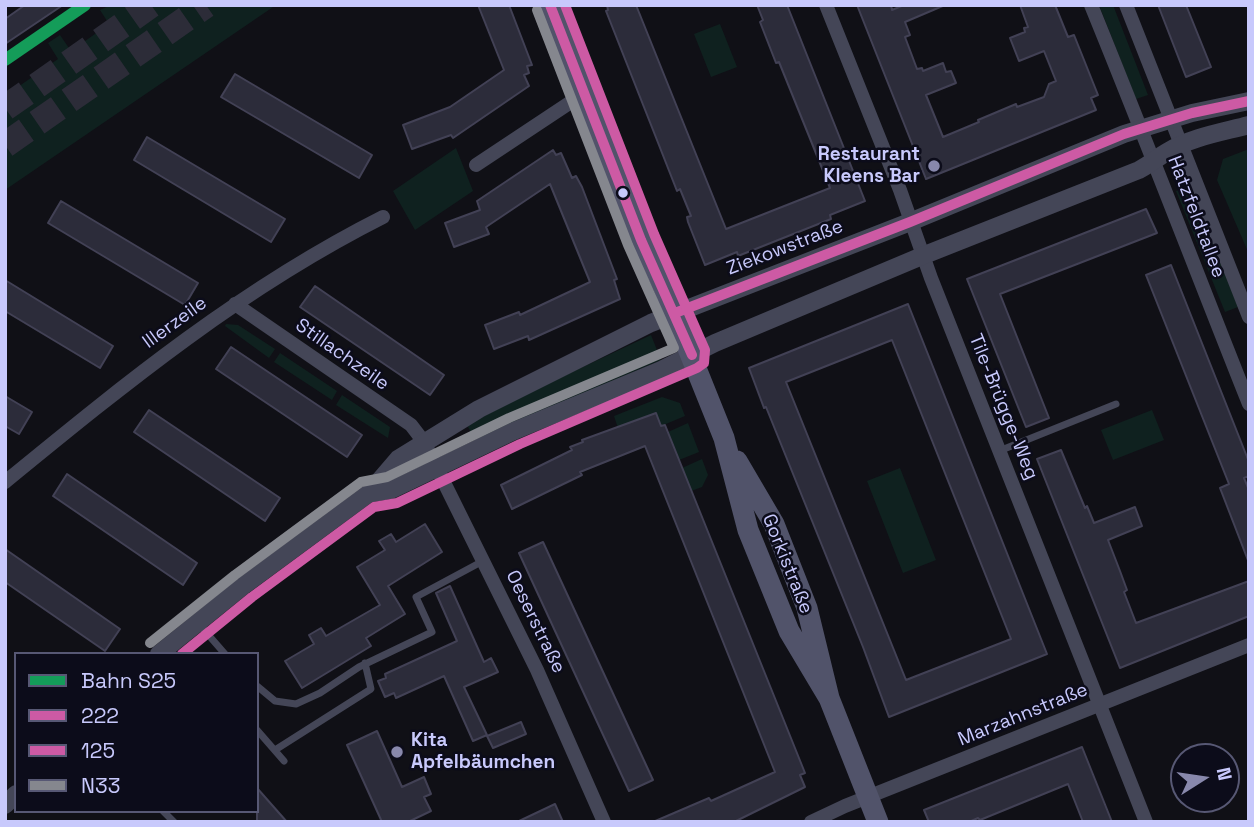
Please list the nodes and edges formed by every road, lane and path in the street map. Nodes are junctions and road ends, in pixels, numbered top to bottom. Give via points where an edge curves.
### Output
1 (550, 5) edge
2 (826, 5) edge
3 (1091, 5) edge
4 (1126, 5) edge
5 (583, 94) junction
6 (1249, 101) edge
7 (1171, 119) junction
8 (1249, 125) edge
9 (1142, 128) junction
10 (1181, 146) junction
11 (1154, 163) junction
12 (476, 165) dead end
13 (383, 217) dead end
14 (910, 222) junction
15 (922, 256) junction
16 (235, 304) junction
17 (675, 313) junction
18 (1249, 317) edge
19 (692, 355) junction
20 (1116, 404) dead end
21 (1249, 404) edge
22 (424, 442) junction
23 (999, 451) junction
24 (437, 467) junction
25 (5, 482) edge
26 (368, 494) junction
27 (484, 561) junction
28 (197, 621) junction
29 (1249, 645) edge
30 (161, 652) edge
31 (223, 652) edge
32 (365, 663) junction
33 (259, 688) edge
34 (1100, 705) junction
35 (259, 732) edge
36 (275, 750) junction
37 (284, 761) dead end
38 (868, 797) junction
39 (604, 822) edge
40 (811, 822) edge
41 (878, 822) edge
42 (1146, 822) edge

1 - 5 main road, Gorkistraße
2 - 14 street, Tile-Brügge-Weg
3 - 9 street, Hatzfeldtallee
4 - 7 street, Hatzfeldtallee
5 - 12 street
5 - 17 main road, Gorkistraße
6 - 7 street, Ziekowstraße
7 - 9 street, Ziekowstraße
7 - 10 street, Hatzfeldtallee
8 - 10 street, Ziekowstraße
9 - 11 street, Hatzfeldtallee
9 - 14 street, Ziekowstraße
10 - 11 street, Ziekowstraße
10 - 18 street, Hatzfeldtallee
11 - 15 street, Ziekowstraße
11 - 21 street, Hatzfeldtallee
13 - 16 street, Illerzeile
14 - 15 street, Tile-Brügge-Weg
14 - 17 street, Ziekowstraße
15 - 19 street, Ziekowstraße
15 - 23 street, Tile-Brügge-Weg
16 - 22 street, Stillachzeile via 411,425
16 - 25 street, Illerzeile via 181,341
17 - 19 main road, Gorkistraße
17 - 22 street, Ziekowstraße via 479,409
19 - 24 street, Ziekowstraße
19 - 38 main road, Gorkistraße via 724,438 774,524 807,608 829,698
20 - 23 lane
22 - 24 street, Oeserstraße
22 - 26 street, Ziekowstraße via 392,464
23 - 34 street, Tile-Brügge-Weg
24 - 26 street, Ziekowstraße via 391,490
24 - 27 street, Oeserstraße
26 - 28 street, Ziekowstraße
27 - 32 lane via 416,597 432,632
27 - 39 street, Oeserstraße
28 - 30 street, Ziekowstraße
28 - 31 lane
29 - 34 street, Marzahnstraße
32 - 33 lane via 296,704 275,701
32 - 36 lane via 371,689
34 - 38 street, Marzahnstraße
34 - 42 street, Tile-Brügge-Weg
35 - 36 lane
36 - 37 lane
38 - 40 street, Marzahnstraße
38 - 41 main road, Gorkistraße

